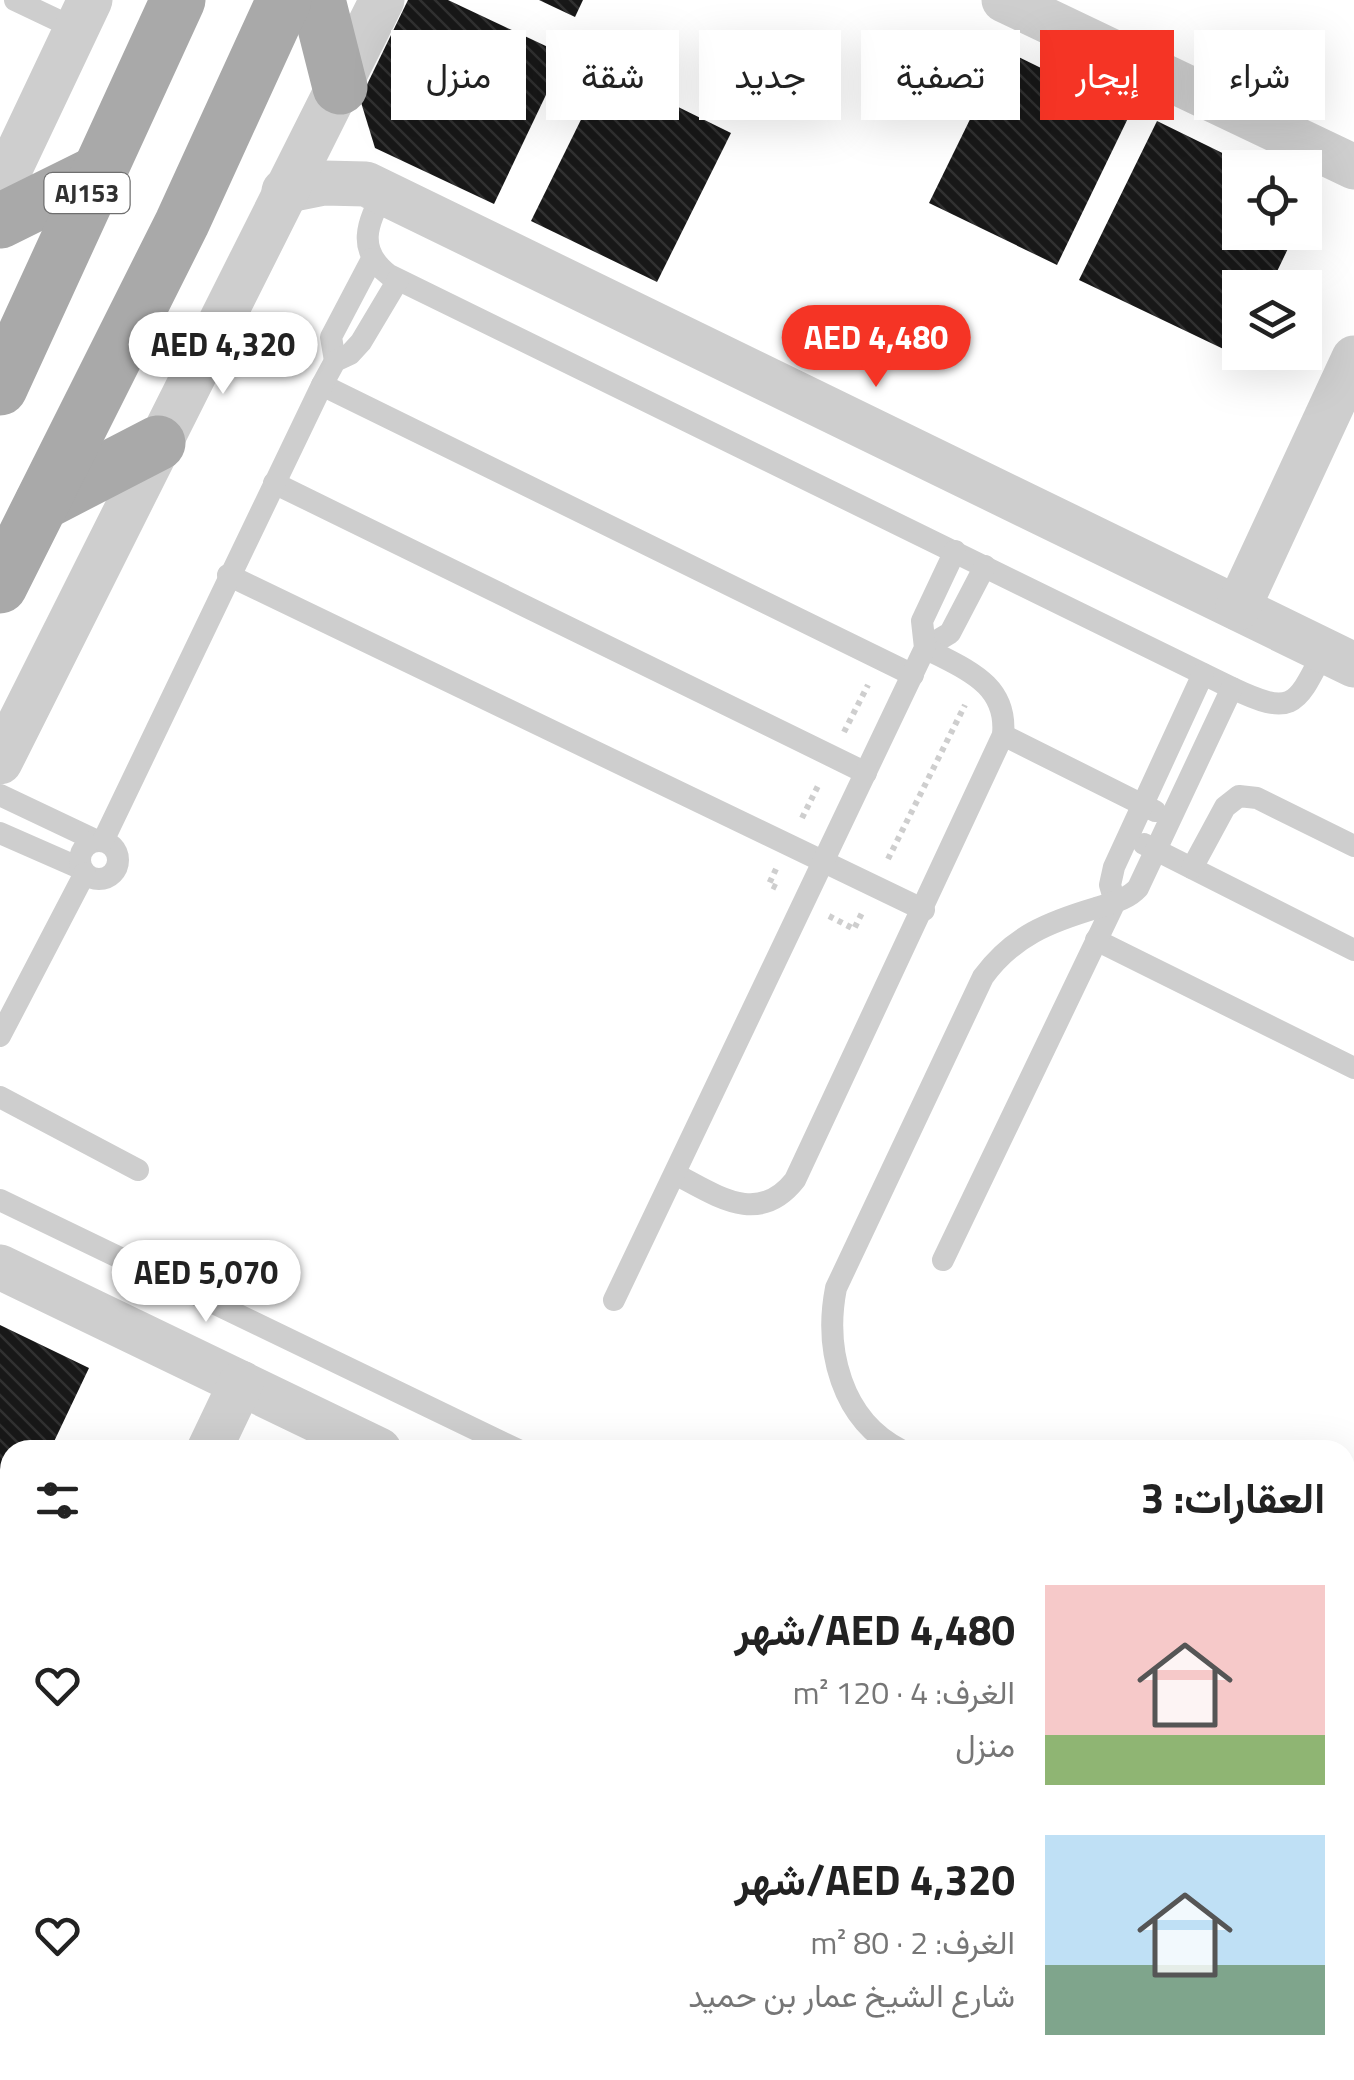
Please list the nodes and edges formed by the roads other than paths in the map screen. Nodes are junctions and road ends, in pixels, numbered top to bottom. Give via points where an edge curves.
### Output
1 (16, 0) edge
2 (178, 0) edge
3 (284, 0) edge
4 (318, 0) edge
5 (382, 0) edge
6 (1004, 0) edge
7 (83, 14) edge
8 (332, 104) junction
9 (1354, 168) edge
10 (96, 172) junction
11 (375, 188) junction
12 (0, 190) edge
13 (284, 191) junction
14 (0, 221) edge
15 (372, 260) junction
16 (398, 280) junction
17 (1354, 358) edge
18 (335, 361) junction
19 (322, 385) junction
20 (0, 388) edge
21 (158, 444) junction
22 (274, 483) junction
23 (42, 502) junction
24 (955, 551) junction
25 (985, 566) junction
26 (228, 575) junction
27 (0, 586) edge
28 (1238, 608) junction
29 (925, 648) junction
30 (1339, 658) edge
31 (1203, 674) junction
32 (913, 675) junction
33 (1232, 688) junction
34 (1003, 735) junction
35 (0, 762) edge
36 (866, 774) junction
37 (0, 795) edge
38 (1142, 804) junction
39 (1172, 819) junction
40 (0, 833) edge
41 (1128, 836) junction
42 (100, 840) junction
43 (1354, 846) edge
44 (1158, 850) junction
45 (822, 862) junction
46 (1192, 868) junction
47 (84, 871) junction
48 (1114, 902) junction
49 (924, 910) junction
50 (1096, 940) junction
51 (1354, 950) edge
52 (0, 1036) edge
53 (1354, 1068) edge
54 (0, 1097) edge
55 (138, 1170) dead end
56 (674, 1174) junction
57 (0, 1200) edge
58 (943, 1260) dead end
59 (0, 1268) edge
60 (614, 1300) dead end
61 (241, 1384) junction
62 (214, 1440) edge
63 (357, 1440) edge
64 (497, 1440) edge
65 (887, 1440) edge

1 - 7 lane
2 - 10 main road, AJ153
3 - 23 main road
4 - 8 main road
5 - 8 street
6 - 9 street
7 - 12 street
8 - 11 street via 340,154
8 - 13 street
10 - 14 main road
10 - 20 main road, AJ153
11 - 13 street via 324,183
11 - 15 lane via 366,233
11 - 28 street
13 - 21 street
15 - 16 lane
15 - 18 lane via 331,337
16 - 18 lane via 356,348
16 - 24 lane
17 - 28 street
18 - 19 lane
19 - 22 lane
19 - 32 lane
21 - 23 main road
21 - 35 street
22 - 26 lane
22 - 36 lane
23 - 27 main road
24 - 25 lane
24 - 29 lane via 922,621
25 - 29 lane via 950,634
25 - 31 lane
26 - 42 lane
26 - 45 lane
28 - 30 street
29 - 32 lane
29 - 34 lane via 989,685 1002,708
30 - 33 lane via 1284,704 1269,705
31 - 33 lane
31 - 38 lane
32 - 36 lane
33 - 39 lane
34 - 38 lane
34 - 49 lane
36 - 45 lane
37 - 42 lane
38 - 39 lane
38 - 41 lane
39 - 44 lane
40 - 47 lane
41 - 44 lane
41 - 48 lane via 1111,876
42 - 47 lane via 84,848
42 - 47 lane via 116,849 114,872 100,879
43 - 46 lane via 1257,798 1239,796 1225,807
44 - 46 lane
44 - 48 lane via 1138,888
45 - 49 lane
45 - 56 lane
46 - 51 lane
47 - 52 lane
48 - 50 lane
48 - 65 lane via 1027,933 983,976 836,1288 831,1336 841,1382 870,1428
49 - 56 lane via 786,1191 745,1205
50 - 53 lane
50 - 58 lane
54 - 55 lane
56 - 60 lane
57 - 64 lane
59 - 61 street
61 - 62 street
61 - 63 street

